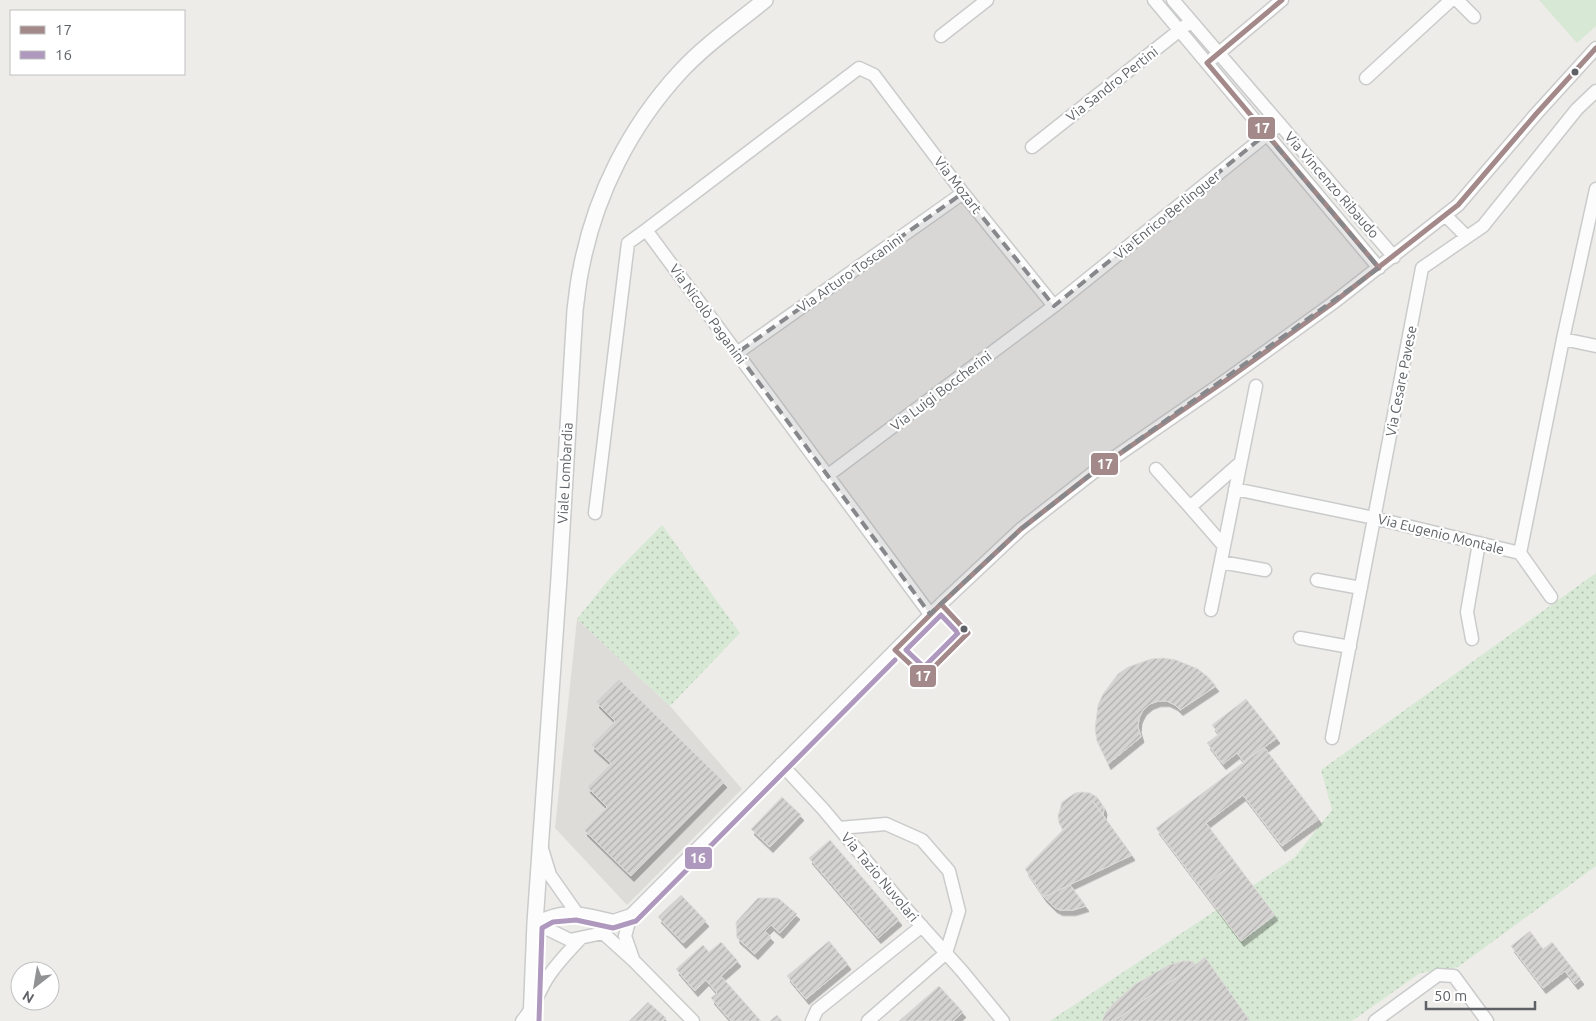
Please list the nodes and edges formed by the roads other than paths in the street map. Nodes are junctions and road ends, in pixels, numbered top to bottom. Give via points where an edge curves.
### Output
1 (765, 0) edge
2 (987, 0) edge
3 (1154, 0) edge
4 (1173, 0) edge
5 (1282, 0) edge
6 (1451, 0) edge
7 (1457, 0) edge
8 (1474, 17) dead end
9 (1191, 21) junction
10 (1180, 30) junction
11 (941, 36) dead end
12 (1596, 48) edge
13 (1219, 53) junction
14 (1207, 64) junction
15 (1366, 78) dead end
16 (1592, 95) edge
17 (1596, 109) edge
18 (1280, 124) junction
19 (1266, 134) junction
20 (1032, 147) dead end
21 (1596, 189) edge
22 (963, 192) junction
23 (1445, 215) junction
24 (646, 230) junction
25 (1467, 238) junction
26 (1394, 257) junction
27 (1379, 268) junction
28 (1054, 306) junction
29 (1563, 338) junction
30 (1596, 346) edge
31 (736, 353) junction
32 (1256, 386) dead end
33 (1240, 463) junction
34 (1156, 469) dead end
35 (827, 476) junction
36 (1235, 489) junction
37 (1190, 507) junction
38 (596, 513) dead end
39 (1374, 518) junction
40 (1479, 543) junction
41 (1224, 546) junction
42 (1520, 553) junction
43 (1221, 562) junction
44 (1264, 570) dead end
45 (1317, 580) dead end
46 (1361, 588) junction
47 (1551, 597) dead end
48 (1211, 610) dead end
49 (930, 614) junction
50 (1300, 638) dead end
51 (1472, 639) dead end
52 (1350, 647) junction
53 (1332, 738) dead end
54 (781, 764) junction
55 (839, 828) junction
56 (540, 843) junction
57 (576, 912) junction
58 (631, 915) junction
59 (613, 921) junction
60 (535, 923) junction
61 (922, 926) junction
62 (603, 933) junction
63 (581, 938) junction
64 (946, 953) junction
65 (634, 961) junction
66 (528, 1018) edge
67 (692, 1021) edge
68 (812, 1021) edge
69 (868, 1021) edge
70 (1003, 1021) edge
71 (1376, 1021) edge
72 (1487, 1021) edge

1 - 56 street, Viale Lombardia via 682,71 648,112 626,144 593,221 575,310
2 - 11 street
3 - 10 street, Via Vincenzo Ribaudo
4 - 9 street, Via Vincenzo Ribaudo
5 - 13 street
6 - 15 street
7 - 8 street
9 - 10 street, Via Sandro Pertini
9 - 13 street, Via Vincenzo Ribaudo
10 - 14 street, Via Vincenzo Ribaudo
10 - 20 street, Via Sandro Pertini
12 - 23 street via 1458,205
13 - 14 street
13 - 18 street, Via Vincenzo Ribaudo
14 - 19 street, Via Vincenzo Ribaudo
16 - 17 street
16 - 25 street, Via Cesare Pavese via 1577,109 1483,226
18 - 19 street, Via Enrico Berlinguer
18 - 26 street, Via Vincenzo Ribaudo
19 - 27 street, Via Vincenzo Ribaudo
19 - 28 street, Via Enrico Berlinguer
21 - 29 street, Via Eugenio Montale
22 - 24 street, Via Mozart via 874,75 859,68
22 - 28 street, Via Mozart
22 - 31 street, Via Arturo Toscanini
23 - 25 street
23 - 26 street
24 - 31 street, Via Nicolò Paganini
24 - 38 street via 628,243
25 - 39 street, Via Cesare Pavese via 1422,268
26 - 27 street
27 - 49 street via 1226,381 1093,472 1021,529
28 - 35 street, Via Luigi Boccherini
29 - 30 street
29 - 42 street, Via Eugenio Montale
31 - 35 street, Via Nicolò Paganini
32 - 33 street
33 - 36 street
33 - 37 street
34 - 37 street
35 - 49 street, Via Nicolò Paganini
36 - 39 street, Via Eugenio Montale
36 - 41 street
37 - 41 street
39 - 40 street, Via Eugenio Montale
39 - 46 street, Via Cesare Pavese
40 - 42 street, Via Eugenio Montale
40 - 51 street via 1467,612
41 - 43 street
42 - 47 street
43 - 44 street
43 - 48 street
45 - 46 street
46 - 52 street, Via Cesare Pavese
49 - 54 street
50 - 52 street
52 - 53 street, Via Cesare Pavese
54 - 55 street, Via Tazio Nuvolari
54 - 58 street
55 - 61 street, Via Tazio Nuvolari
55 - 64 street, Via Tazio Nuvolari via 886,824 922,840 949,871 959,911
56 - 57 street via 550,876
56 - 60 street, Viale Lombardia
57 - 59 street
57 - 60 street via 551,915
58 - 59 street
58 - 65 street via 625,936
59 - 62 street
60 - 63 street via 570,940
60 - 66 street, Viale Lombardia
61 - 64 street, Via Tazio Nuvolari
61 - 68 street, Via Tazio Nuvolari via 818,1010
62 - 63 street
62 - 65 street
63 - 66 street via 548,977
64 - 69 street
64 - 70 street, Via Tazio Nuvolari
65 - 67 street
71 - 72 street via 1438,975 1454,976

